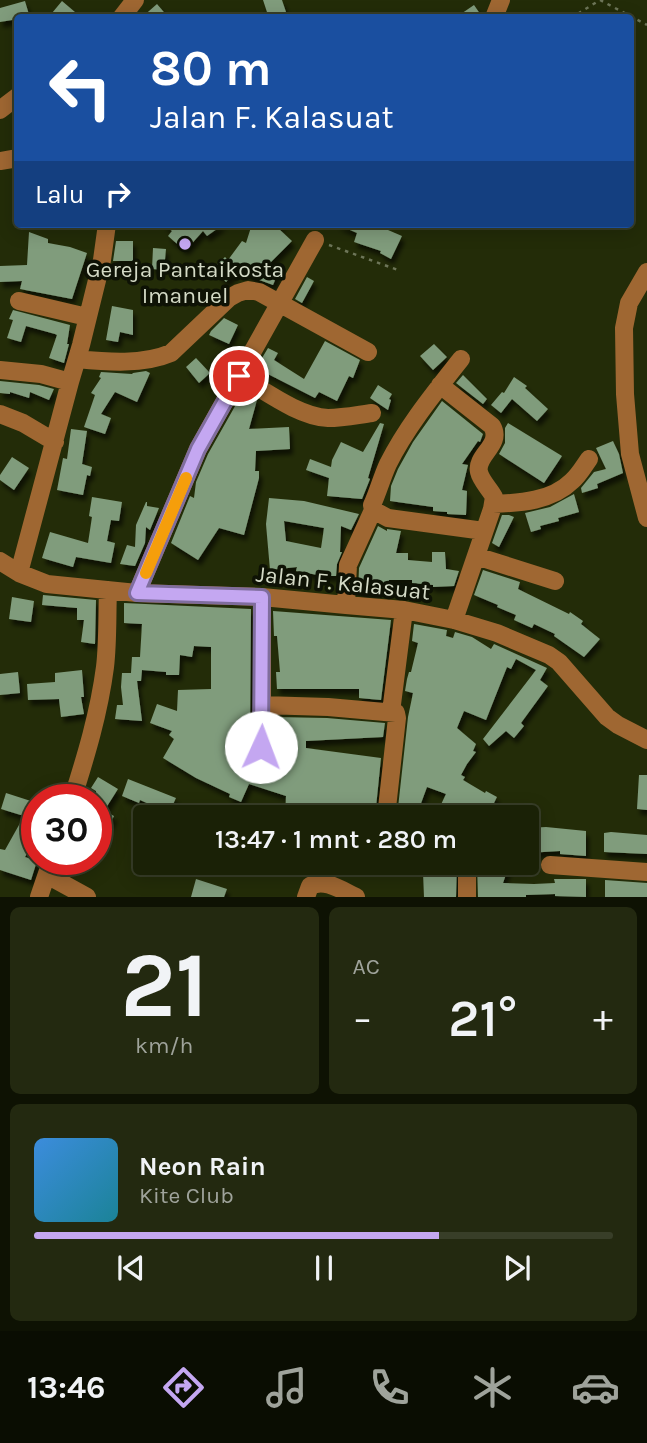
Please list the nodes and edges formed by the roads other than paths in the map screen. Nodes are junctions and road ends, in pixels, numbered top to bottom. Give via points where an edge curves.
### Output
1 (135, 0) edge
2 (124, 14) edge
3 (14, 99) edge
4 (0, 110) edge
5 (106, 228) edge
6 (315, 240) road end
7 (647, 272) edge
8 (19, 301) dead end
9 (279, 302) junction
10 (87, 317) junction
11 (368, 352) dead end
12 (77, 359) junction
13 (461, 359) dead end
14 (0, 370) edge
15 (239, 376) junction
16 (70, 382) junction
17 (440, 386) junction
18 (372, 413) dead end
19 (0, 414) edge
20 (55, 442) junction
21 (589, 459) dead end
22 (493, 504) junction
23 (373, 510) junction
24 (647, 518) edge
25 (484, 531) junction
26 (476, 556) junction
27 (0, 561) edge
28 (19, 573) junction
29 (555, 581) dead end
30 (108, 590) junction
31 (137, 593) junction
32 (262, 597) junction
33 (346, 605) junction
34 (404, 610) junction
35 (454, 620) junction
36 (262, 705) junction
37 (391, 712) junction
38 (647, 740) edge
39 (260, 768) dead end
40 (77, 784) edge
41 (388, 805) edge
42 (550, 865) dead end
43 (647, 872) edge
44 (46, 875) edge
45 (59, 875) edge
46 (467, 875) edge
47 (38, 897) edge
48 (87, 897) edge
49 (306, 897) edge
50 (356, 897) edge
51 (467, 897) edge

1 - 2 street
3 - 4 street
5 - 10 street
6 - 9 street
7 - 24 street via 629,303 624,328 630,454
8 - 10 street
9 - 11 street
9 - 12 street via 259,292 237,293 163,357
9 - 15 street
10 - 12 street
12 - 16 street
13 - 17 street
14 - 16 street
15 - 18 street via 303,412 325,418
15 - 31 street via 198,449
16 - 20 street
17 - 22 street via 495,432 478,471 494,497
17 - 23 street via 387,466
19 - 20 street
20 - 28 street
21 - 22 street via 558,492
22 - 25 street
23 - 25 street via 388,518
23 - 33 street via 348,565
25 - 26 street
26 - 29 street
26 - 35 street
27 - 28 street, Jalan F. Kalasuat
28 - 30 street, Jalan F. Kalasuat via 47,584
30 - 31 street, Jalan F. Kalasuat
30 - 40 street via 105,665 91,741
31 - 32 street, Jalan F. Kalasuat
32 - 33 street, Jalan F. Kalasuat
32 - 36 street
33 - 34 street, Jalan F. Kalasuat
34 - 35 street, Jalan F. Kalasuat
34 - 37 street
35 - 38 street, Jalan F. Kalasuat via 549,654 607,717
36 - 37 street
36 - 39 street
37 - 41 street via 397,718
42 - 43 street
44 - 47 street
45 - 48 street
46 - 51 street
49 - 50 street via 316,883

